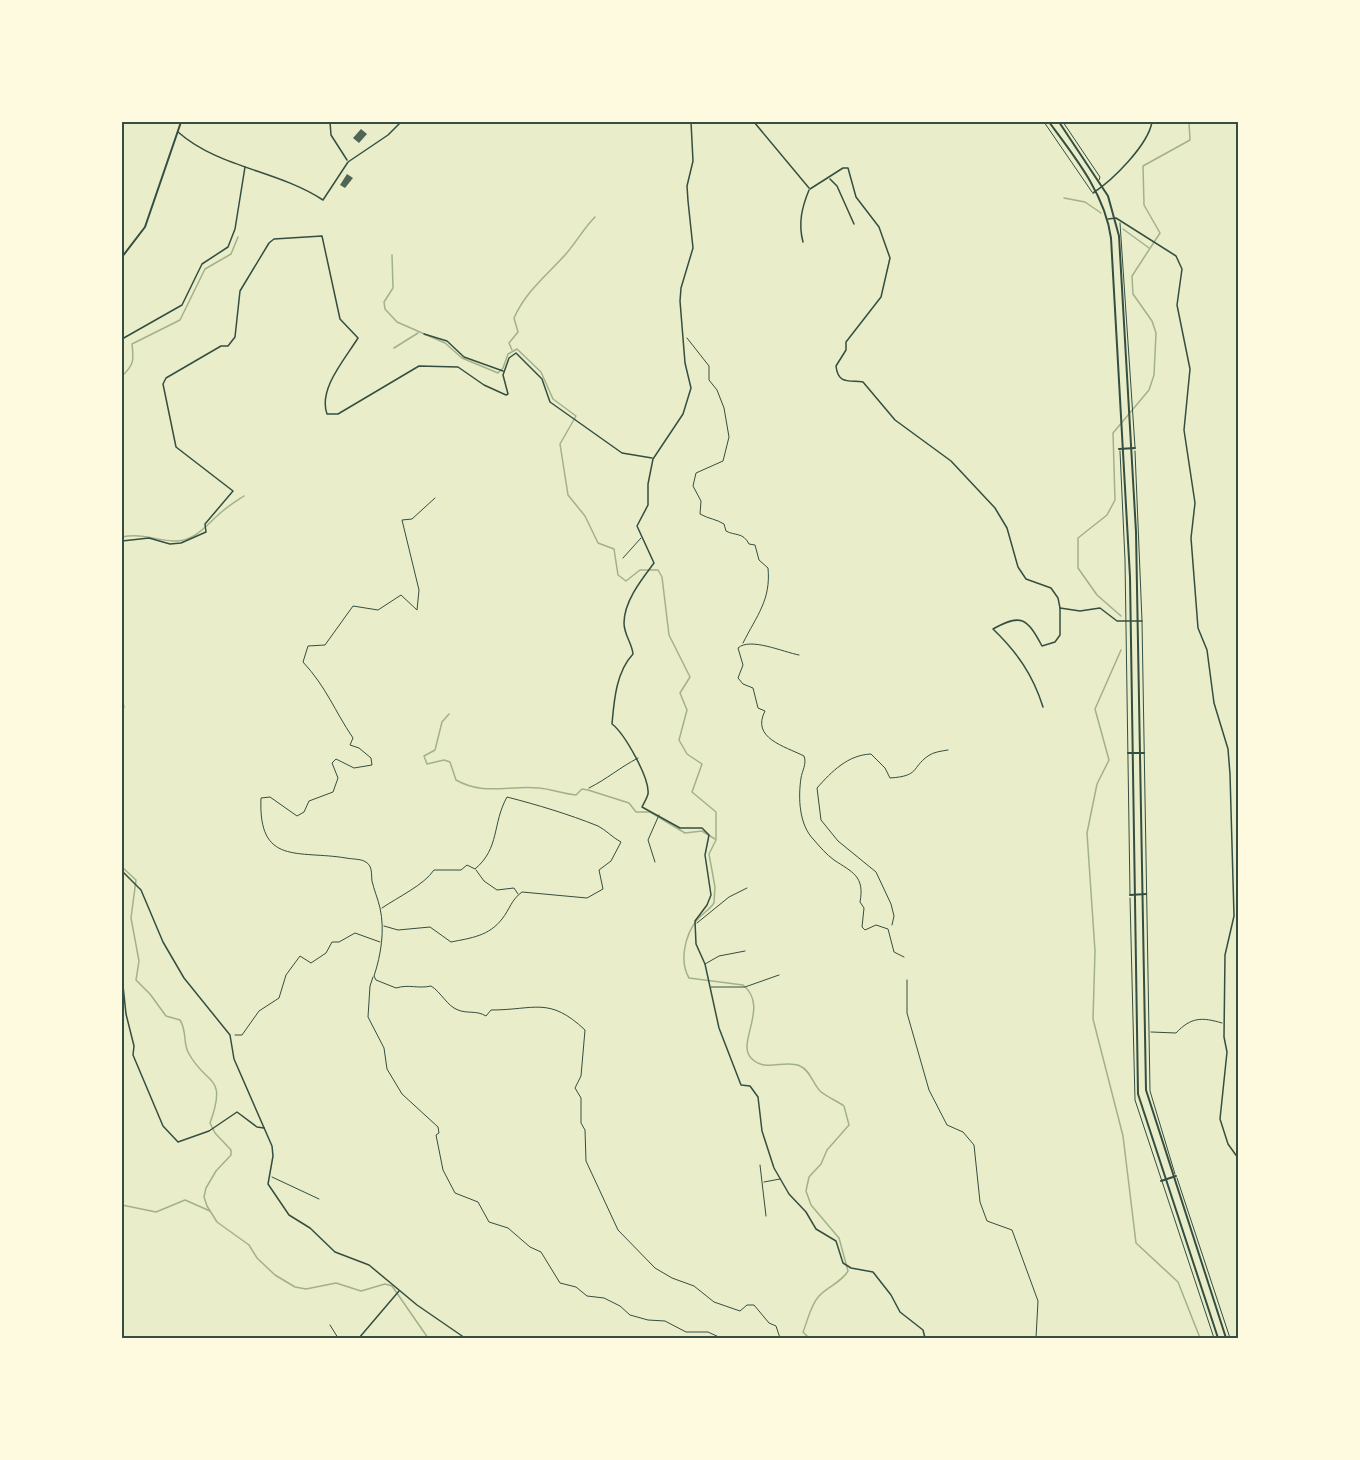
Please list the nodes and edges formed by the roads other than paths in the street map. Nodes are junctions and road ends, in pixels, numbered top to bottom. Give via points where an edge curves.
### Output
1 (181, 122) edge
2 (330, 122) edge
3 (401, 122) edge
4 (691, 122) edge
5 (754, 122) edge
6 (1044, 122) edge
7 (1049, 122) edge
8 (1061, 122) edge
9 (1152, 122) edge
10 (178, 132) junction
11 (348, 162) junction
12 (244, 167) junction
13 (829, 178) junction
14 (1102, 187) junction
15 (810, 189) junction
16 (1094, 192) junction
17 (1116, 218) junction
18 (1108, 219) junction
19 (1120, 221) junction
20 (854, 224) dead end
21 (803, 242) dead end
22 (122, 257) edge
23 (424, 334) dead end
24 (122, 339) edge
25 (502, 371) junction
26 (1133, 448) junction
27 (1121, 449) junction
28 (653, 459) junction
29 (642, 537) junction
30 (122, 541) edge
31 (623, 558) dead end
32 (1060, 608) junction
33 (1140, 621) junction
34 (1127, 622) junction
35 (1044, 707) dead end
36 (1130, 753) junction
37 (1142, 753) junction
38 (638, 758) junction
39 (589, 788) dead end
40 (659, 815) junction
41 (655, 862) dead end
42 (122, 871) edge
43 (747, 888) dead end
44 (1144, 894) junction
45 (1132, 895) junction
46 (695, 925) junction
47 (745, 951) dead end
48 (705, 964) junction
49 (779, 975) dead end
50 (122, 976) edge
51 (710, 987) junction
52 (1224, 1024) junction
53 (1135, 1032) junction
54 (1147, 1032) junction
55 (265, 1128) junction
56 (1239, 1158) edge
57 (760, 1165) dead end
58 (270, 1176) junction
59 (1174, 1177) junction
60 (780, 1179) junction
61 (1163, 1181) junction
62 (762, 1183) junction
63 (319, 1199) dead end
64 (766, 1216) dead end
65 (399, 1290) junction
66 (330, 1325) dead end
67 (338, 1338) edge
68 (359, 1338) edge
69 (465, 1338) edge
70 (925, 1338) edge
71 (1214, 1338) edge
72 (1218, 1338) edge
73 (1228, 1338) edge

1 - 10 main road
2 - 11 street via 331,135
3 - 11 street
4 - 28 street via 693,161 687,186 693,248 681,288 685,363 691,388 683,414
5 - 15 street
6 - 16 lane
7 - 16 main road
8 - 14 main road
9 - 14 street via 1147,139 1124,168
10 - 12 street via 208,154
10 - 22 main road via 145,227
11 - 12 street via 323,200 282,178
12 - 24 street via 235,229 228,248 202,264 182,305
13 - 15 street
13 - 20 street via 837,186
13 - 32 street via 848,168 856,197 879,227 890,258 881,297 846,342 846,350 836,366 840,377 846,382 863,382 895,420 951,461 995,508 1026,579 1051,588
14 - 16 street
14 - 17 main road
15 - 21 street via 801,214
16 - 18 main road
17 - 18 street
17 - 19 street
17 - 26 main road
18 - 27 main road
19 - 26 lane
19 - 52 street via 1176,256 1182,269 1177,305 1190,369 1184,430 1195,503 1191,537 1198,628 1207,650 1214,704 1228,748 1234,916 1225,955
23 - 25 street via 447,341 464,357
25 - 28 street via 509,358 521,355 543,379 550,402 622,453
25 - 30 street via 506,395 458,367 418,366 338,414 327,414 326,392 358,338 340,319 322,236 274,239 240,291 235,337 228,346 220,346 166,378 163,384 176,447 233,491 205,524 206,532 181,543 149,538
26 - 27 main road
26 - 33 main road
27 - 34 main road
28 - 29 street via 648,505 637,526
29 - 31 lane
29 - 38 street via 654,563 636,589 624,622 633,654 613,702 612,724 622,731
32 - 34 street via 1100,608 1117,621
32 - 35 street via 1060,634 1050,644 1042,646 1033,629 1021,620 1012,619 993,629 1015,649 1035,681
33 - 34 street
33 - 37 main road
34 - 36 main road
36 - 37 main road
36 - 45 main road
37 - 44 main road
38 - 39 lane
38 - 40 street via 648,793 642,807
40 - 41 lane via 648,840
40 - 46 street via 680,828 702,828 710,836 705,855 711,895
42 - 55 street via 141,890 176,966 230,1035 234,1059
43 - 46 lane via 729,897
44 - 45 main road
44 - 54 main road
45 - 53 main road
46 - 48 street via 696,944
47 - 48 lane via 725,954
48 - 51 street
49 - 51 lane via 745,987
50 - 55 street via 133,1055 163,1126 178,1142 211,1130 237,1112
51 - 60 street via 721,1036 741,1085 750,1086 758,1097 762,1131
52 - 54 lane via 1204,1017 1186,1022 1176,1032
52 - 56 street via 1226,1064 1220,1119 1228,1144
53 - 54 lane
53 - 61 main road via 1140,1104
54 - 59 main road via 1146,1096
55 - 58 street via 273,1156
57 - 62 lane
58 - 63 lane
58 - 65 street via 268,1184 290,1215 335,1252 369,1265
59 - 61 main road
59 - 73 main road
60 - 62 lane
60 - 70 street via 816,1229 836,1241 843,1263 873,1272 900,1312 923,1330
61 - 71 lane
61 - 72 main road
62 - 64 lane
65 - 68 street
65 - 69 street
66 - 67 lane

